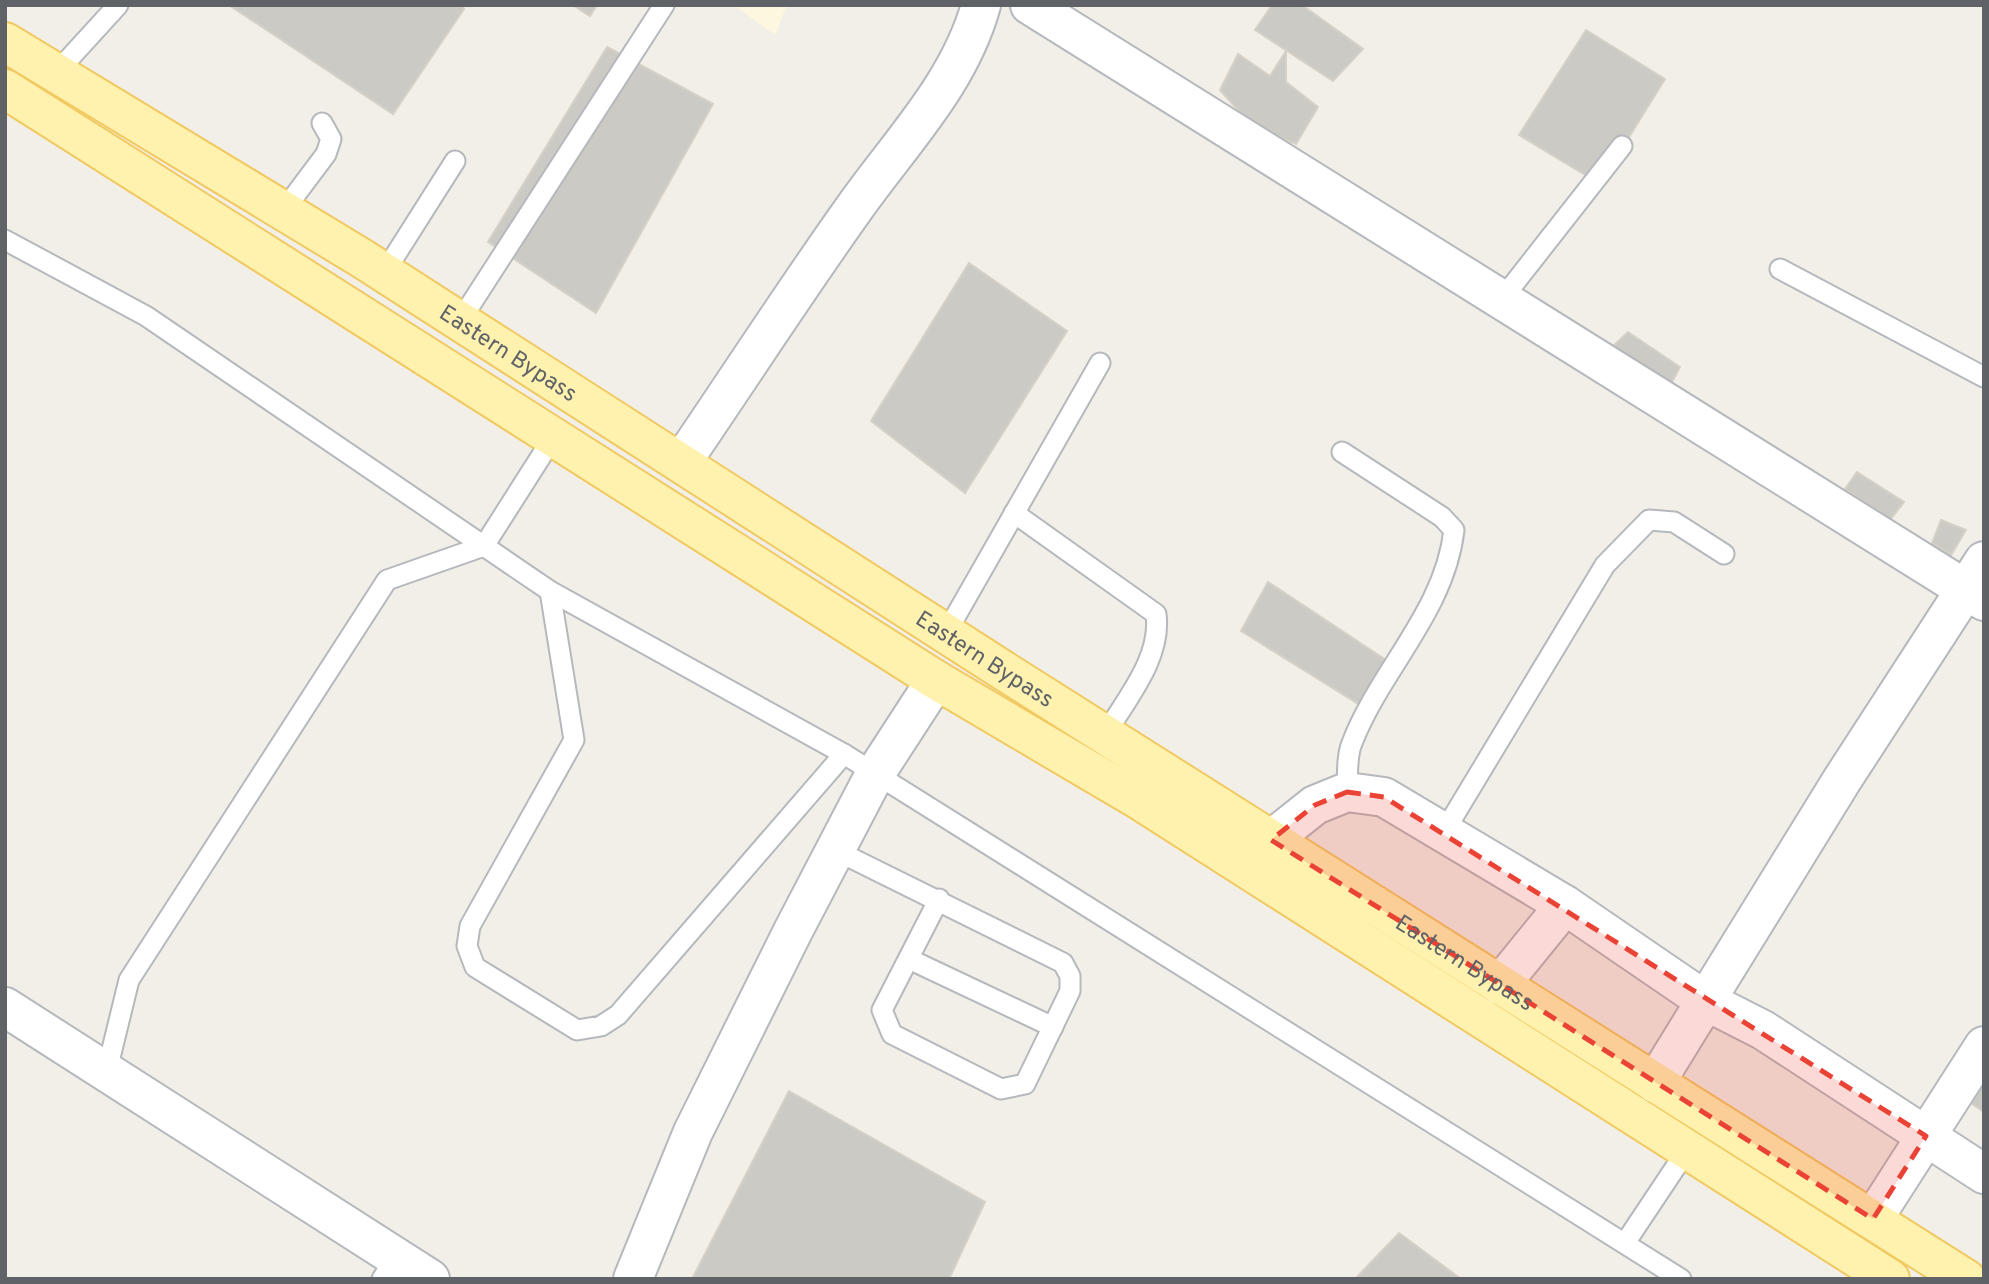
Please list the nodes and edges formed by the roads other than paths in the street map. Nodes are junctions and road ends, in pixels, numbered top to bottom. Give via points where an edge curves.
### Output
1 (118, 5) edge
2 (664, 5) edge
3 (981, 5) edge
4 (1030, 5) edge
5 (5, 42) edge
6 (56, 73) junction
7 (5, 89) edge
8 (322, 123) dead end
9 (1622, 146) dead end
10 (455, 161) dead end
11 (284, 211) junction
12 (5, 240) edge
13 (1780, 269) dead end
14 (384, 273) junction
15 (1502, 299) junction
16 (460, 321) junction
17 (1100, 363) dead end
18 (1984, 377) edge
19 (554, 436) junction
20 (1342, 452) dead end
21 (681, 463) junction
22 (1014, 513) junction
23 (484, 546) junction
24 (1724, 554) dead end
25 (1977, 584) edge
26 (550, 591) junction
27 (946, 633) junction
28 (936, 680) junction
29 (1105, 734) junction
30 (859, 764) junction
31 (1347, 792) junction
32 (1444, 832) junction
33 (1271, 840) junction
34 (835, 850) junction
35 (939, 899) junction
36 (1564, 905) junction
37 (909, 959) junction
38 (1500, 985) junction
39 (1704, 1000) junction
40 (5, 1007) edge
41 (1053, 1027) junction
42 (1984, 1046) edge
43 (106, 1074) junction
44 (1655, 1083) junction
45 (1926, 1136) junction
46 (1687, 1150) junction
47 (1984, 1174) edge
48 (1873, 1219) junction
49 (1625, 1243) junction
50 (389, 1268) edge
51 (429, 1279) edge
52 (634, 1279) edge
53 (1681, 1279) edge
54 (1890, 1279) edge
55 (1966, 1279) edge

1 - 6 lane
2 - 16 lane
3 - 21 street via 974,30 944,89 855,207
4 - 15 street
5 - 6 main road, Eastern Bypass
6 - 11 main road, Eastern Bypass
7 - 19 main road, Eastern Bypass
8 - 11 lane via 331,139 326,155
9 - 15 lane
10 - 14 lane
11 - 14 main road, Eastern Bypass
12 - 23 lane via 146,316
13 - 18 lane
14 - 16 main road, Eastern Bypass
15 - 25 street
16 - 21 main road, Eastern Bypass
17 - 22 lane
19 - 23 lane
19 - 28 main road, Eastern Bypass
20 - 31 lane via 1442,517 1454,530 1427,612 1350,746
21 - 27 main road, Eastern Bypass
22 - 27 lane
22 - 29 lane via 1156,614 1158,631 1152,655
23 - 26 lane
23 - 43 lane via 387,580 130,980
24 - 32 lane via 1674,522 1649,520 1629,537 1605,565
25 - 39 street
26 - 30 lane
26 - 30 lane via 574,740 470,926 467,946 475,967 577,1030 600,1026 618,1015
27 - 29 main road, Eastern Bypass
28 - 30 street
28 - 46 main road, Eastern Bypass via 1141,801
29 - 33 main road, Eastern Bypass
30 - 34 street
30 - 49 lane
31 - 32 street via 1384,797
31 - 33 street via 1315,805
32 - 36 street
33 - 38 main road, Eastern Bypass
34 - 35 lane
34 - 52 street via 693,1132
35 - 37 lane
35 - 41 lane via 1063,963 1070,976 1070,991
36 - 38 street
36 - 39 street
37 - 41 lane
37 - 41 lane via 882,1010 892,1034 1001,1089 1025,1084
38 - 44 main road, Eastern Bypass
39 - 44 street
39 - 45 street via 1763,1030
40 - 43 street
42 - 45 street
43 - 50 street
44 - 48 main road, Eastern Bypass
45 - 47 street
45 - 48 street
46 - 49 lane
46 - 54 main road, Eastern Bypass
48 - 55 main road, Eastern Bypass
49 - 53 lane
50 - 51 street

